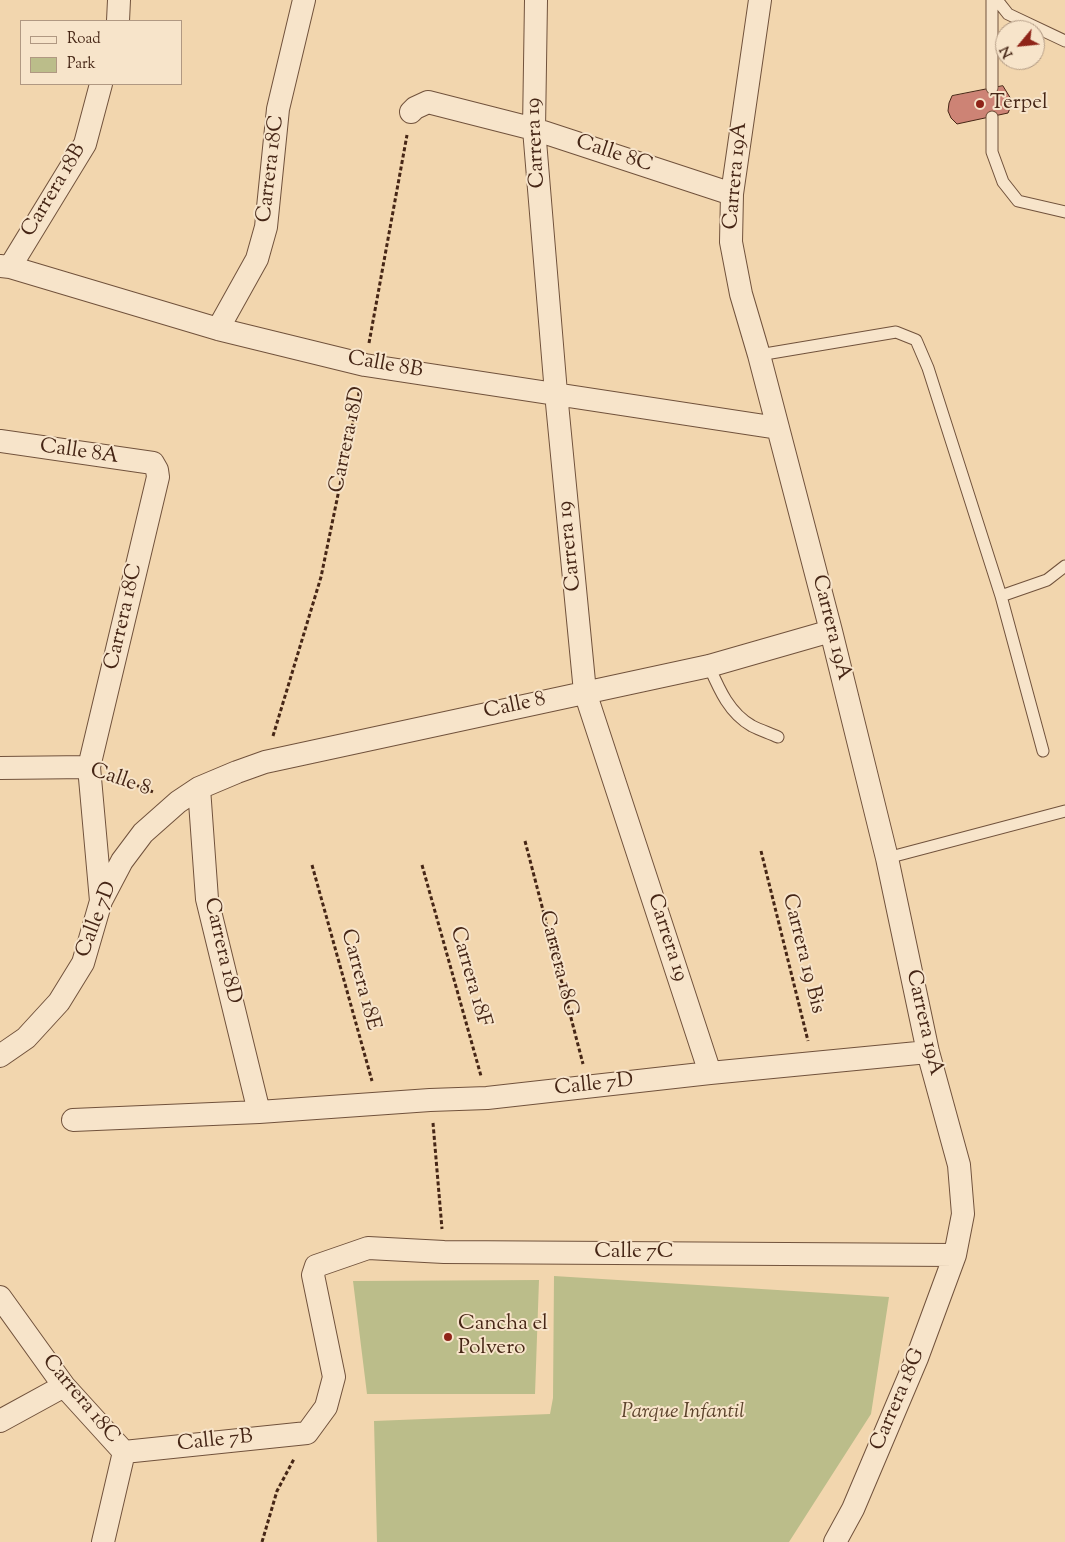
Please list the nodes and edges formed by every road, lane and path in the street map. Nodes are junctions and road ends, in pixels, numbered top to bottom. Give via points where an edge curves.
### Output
1 (119, 0) edge
2 (304, 0) edge
3 (536, 0) edge
4 (760, 0) edge
5 (992, 0) edge
6 (997, 0) edge
7 (118, 20) edge
8 (1065, 41) edge
9 (101, 85) edge
10 (992, 88) dead end
11 (412, 112) joint
12 (992, 117) dead end
13 (534, 129) junction
14 (732, 194) junction
15 (1065, 212) edge
16 (5, 266) edge
17 (218, 329) junction
18 (759, 355) junction
19 (365, 364) junction
20 (556, 393) junction
21 (778, 428) junction
22 (0, 441) edge
23 (156, 467) joint
24 (1065, 566) edge
25 (1001, 596) junction
26 (832, 631) junction
27 (709, 666) junction
28 (585, 692) junction
29 (778, 737) dead end
30 (1043, 751) dead end
31 (265, 762) junction
32 (89, 767) junction
33 (0, 768) edge
34 (199, 788) junction
35 (178, 802) junction
36 (1065, 811) edge
37 (525, 841) dead end
38 (761, 851) dead end
39 (887, 858) junction
40 (422, 864) dead end
41 (312, 865) dead end
42 (102, 901) junction
43 (928, 1052) junction
44 (0, 1056) edge
45 (814, 1063) junction
46 (710, 1073) junction
47 (588, 1086) junction
48 (487, 1098) junction
49 (430, 1100) junction
50 (378, 1104) junction
51 (259, 1112) junction
52 (73, 1120) dead end
53 (444, 1252) junction
54 (954, 1255) junction
55 (0, 1297) edge
56 (64, 1386) junction
57 (0, 1421) edge
58 (306, 1433) junction
59 (124, 1452) junction
60 (103, 1542) edge
61 (262, 1542) edge
62 (835, 1542) edge

1 - 7 street
2 - 17 street, Carrera 18C via 278,109 266,227 257,259
3 - 13 street, Carrera 19
4 - 14 street, Carrera 19A
5 - 10 lane
6 - 8 lane via 1008,14
9 - 16 street, Carrera 18B via 85,144
11 - 13 street, Calle 8C via 428,102
11 - 19 path, Carrera 18D
12 - 15 lane via 992,152 1003,182 1018,202
13 - 14 street, Calle 8C
13 - 20 street, Carrera 19
14 - 18 street, Carrera 19A via 731,242 741,294
16 - 17 street, Calle 8B
17 - 19 street, Calle 8B
18 - 21 street, Carrera 19A
18 - 25 lane via 896,332 916,340 928,368
19 - 20 street, Calle 8B
19 - 31 path, Carrera 18D via 321,577
20 - 21 street, Calle 8B
20 - 28 street, Carrera 19
21 - 26 street, Carrera 19A
22 - 23 street, Calle 8A via 153,463
23 - 32 street, Carrera 18C via 158,477
24 - 25 lane via 1048,580
25 - 30 lane
26 - 27 street, Calle 8
26 - 39 street, Carrera 19A
27 - 28 street, Calle 8
27 - 29 lane via 733,711 751,726
28 - 31 street, Calle 8
28 - 46 street, Carrera 19
31 - 34 street, Calle 8
32 - 33 street, Calle 8
32 - 35 path, Calle 8
32 - 42 street, Carrera 18C
34 - 35 street, Calle 7D
34 - 51 street, Carrera 18D via 207,899
35 - 42 street, Calle 7D via 143,833 122,861
36 - 39 lane
37 - 47 path, Carrera 18G
38 - 45 path, Carrera 19 Bis
39 - 43 street, Carrera 19A
40 - 48 path, Carrera 18F
41 - 50 path, Carrera 18E
42 - 44 street, Calle 7D via 83,963 59,1002 26,1038
43 - 45 street, Calle 7D
43 - 54 street, Carrera 19A via 958,1166 963,1214
45 - 46 street, Calle 7D
46 - 47 street, Calle 7D
47 - 48 street, Calle 7D
48 - 49 street, Calle 7D
49 - 50 street, Calle 7D
49 - 53 path
50 - 51 street, Calle 7D
51 - 52 street, Calle 7D
53 - 54 street, Calle 7C
53 - 58 street, Calle 7C via 368,1248 316,1266 313,1275 334,1377 326,1407
54 - 62 street, Carrera 18G via 917,1358 853,1509
55 - 56 street, Carrera 18C
56 - 57 street
56 - 59 street, Carrera 18C
58 - 59 street, Calle 7B
58 - 61 path via 277,1491
59 - 60 street, Carrera 18C

